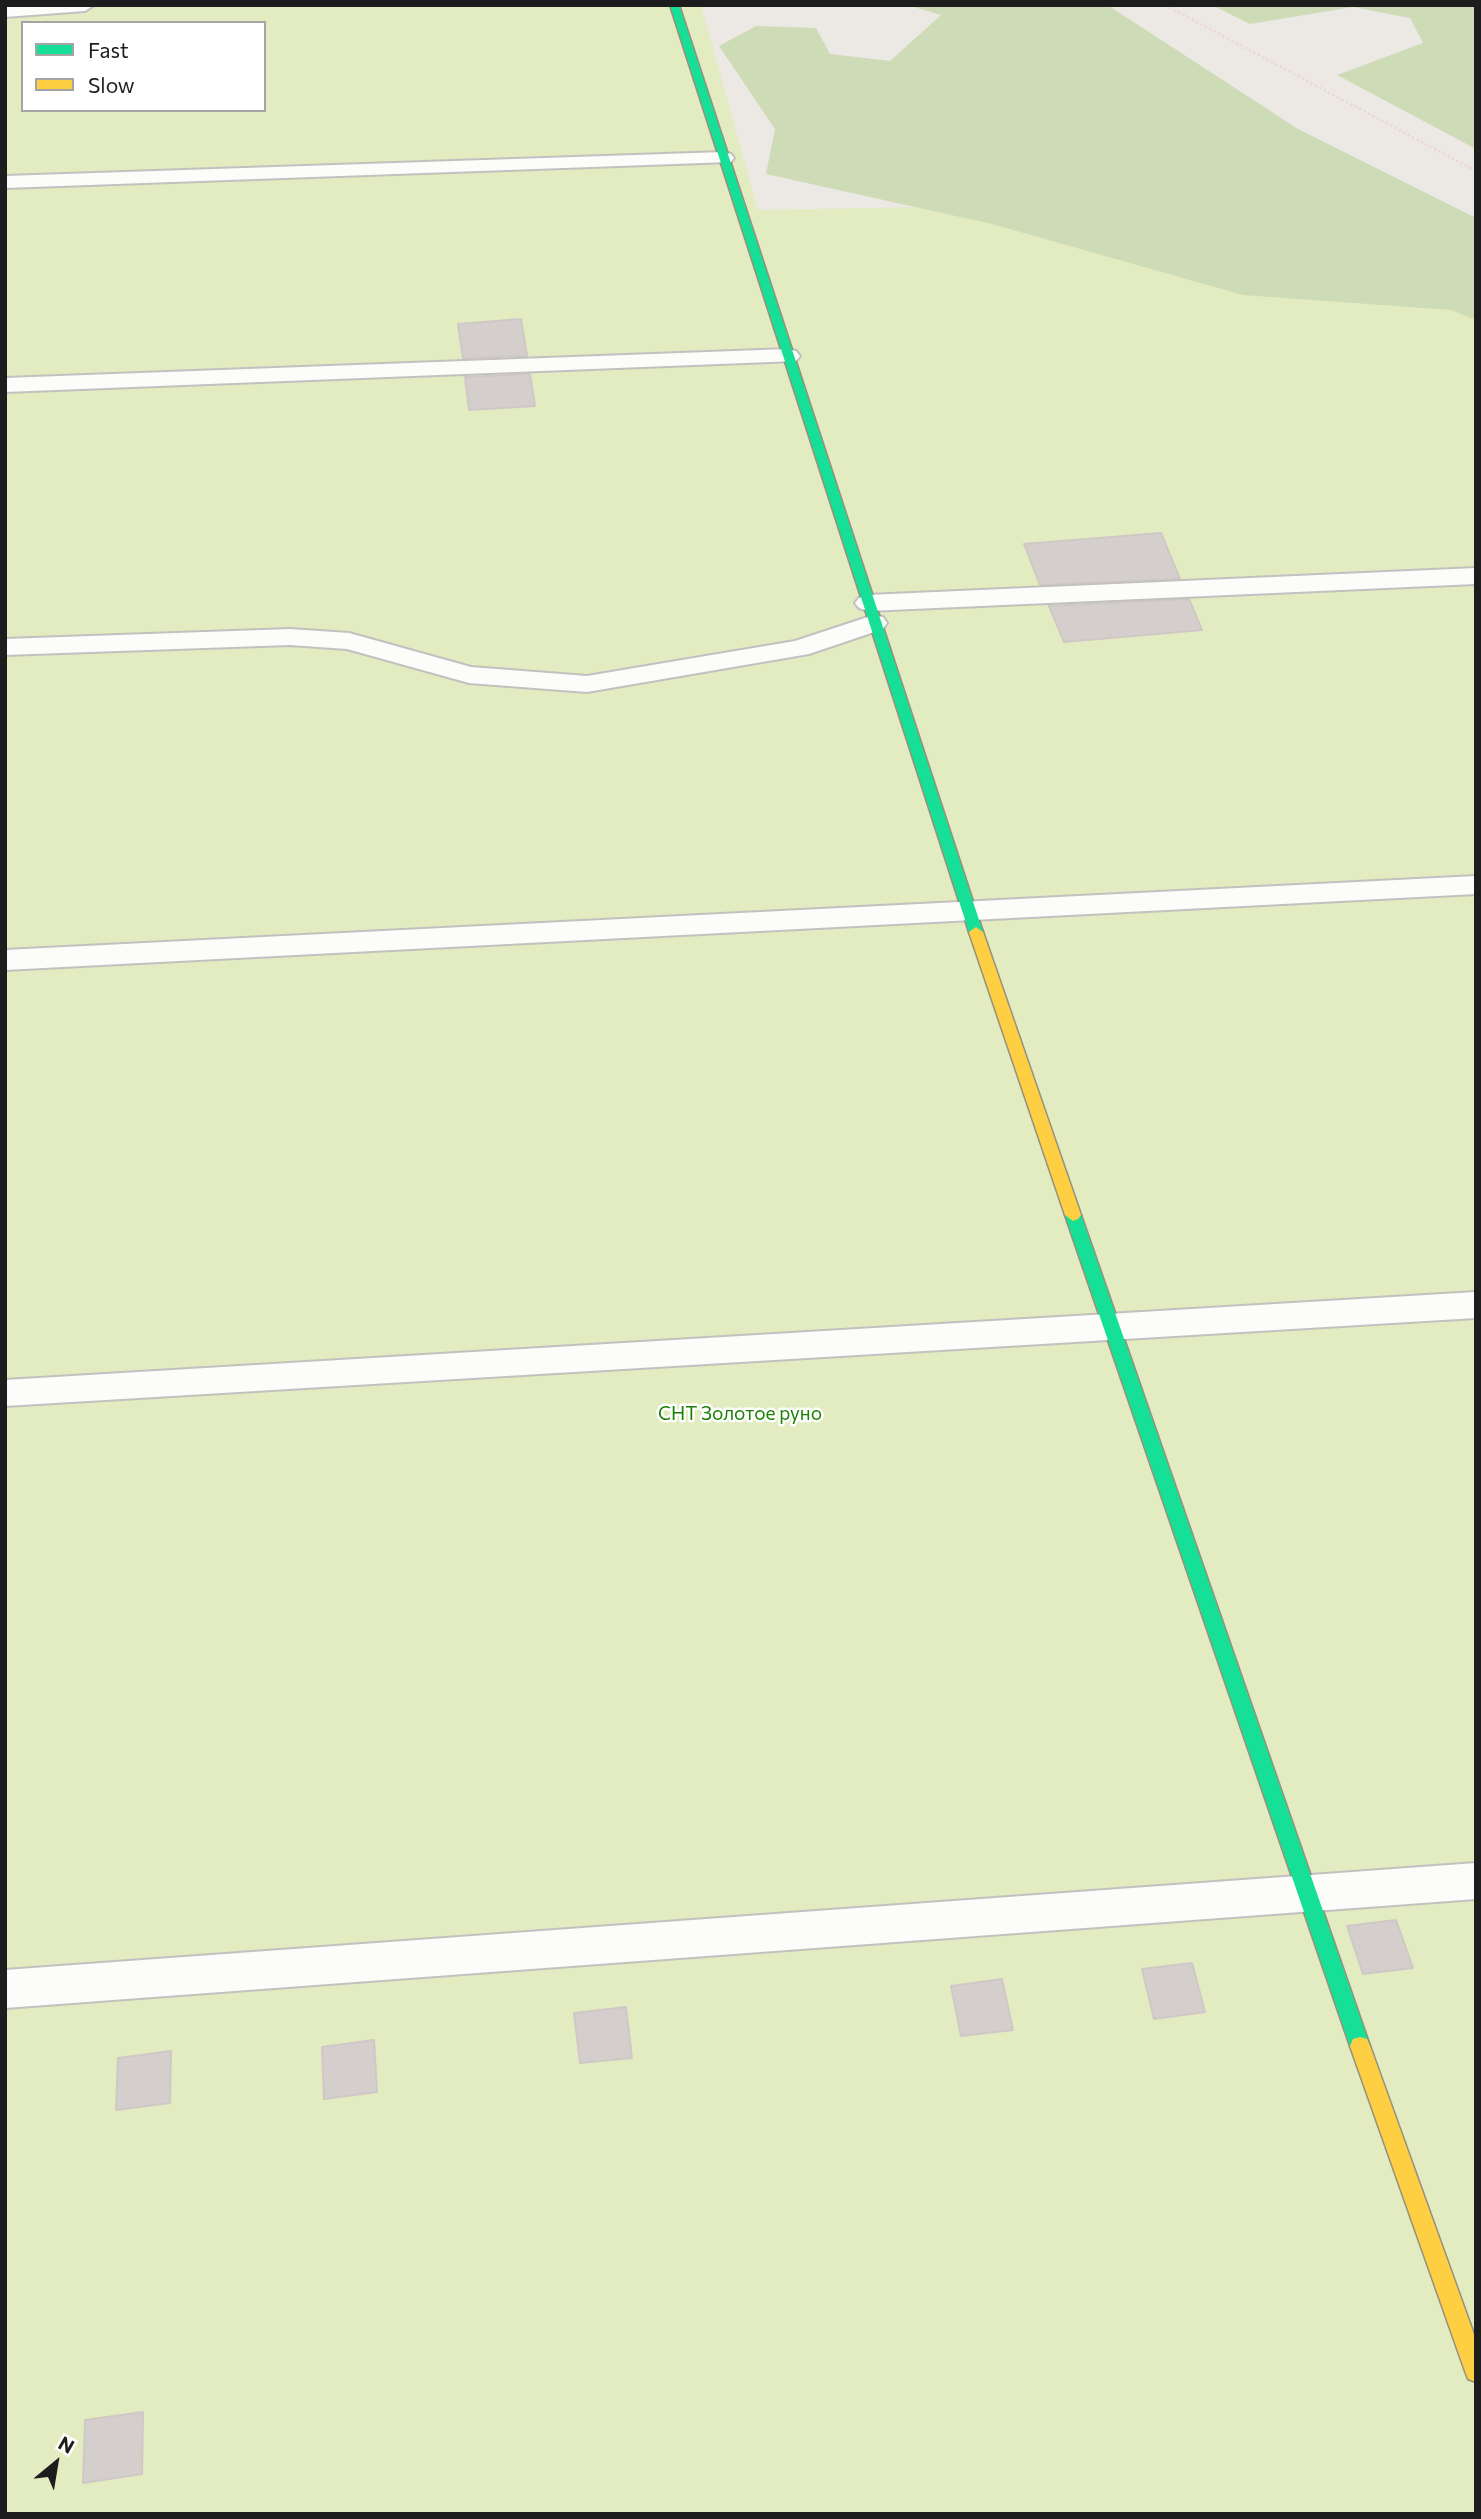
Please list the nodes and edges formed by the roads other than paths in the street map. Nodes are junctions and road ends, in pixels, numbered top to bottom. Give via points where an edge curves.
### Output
1 (85, 5) edge
2 (674, 5) edge
3 (5, 11) edge
4 (724, 158) junction
5 (5, 182) edge
6 (788, 356) junction
7 (5, 385) edge
8 (1476, 576) edge
9 (871, 613) junction
10 (5, 647) edge
11 (1476, 885) edge
12 (969, 912) junction
13 (5, 960) edge
14 (1476, 1304) edge
15 (1114, 1328) junction
16 (5, 1393) edge
17 (1476, 1881) edge
18 (1306, 1894) junction
19 (5, 1989) edge
20 (1476, 2371) edge

1 - 3 lane
2 - 4 street
4 - 5 lane
4 - 6 street
6 - 7 lane
6 - 9 street
8 - 9 lane
9 - 10 lane via 800,648 587,684 469,675 349,641 313,638
9 - 12 street
11 - 12 lane
12 - 13 lane
12 - 15 street
14 - 15 lane
15 - 16 lane
15 - 18 street
17 - 18 lane
18 - 19 lane
18 - 20 street

